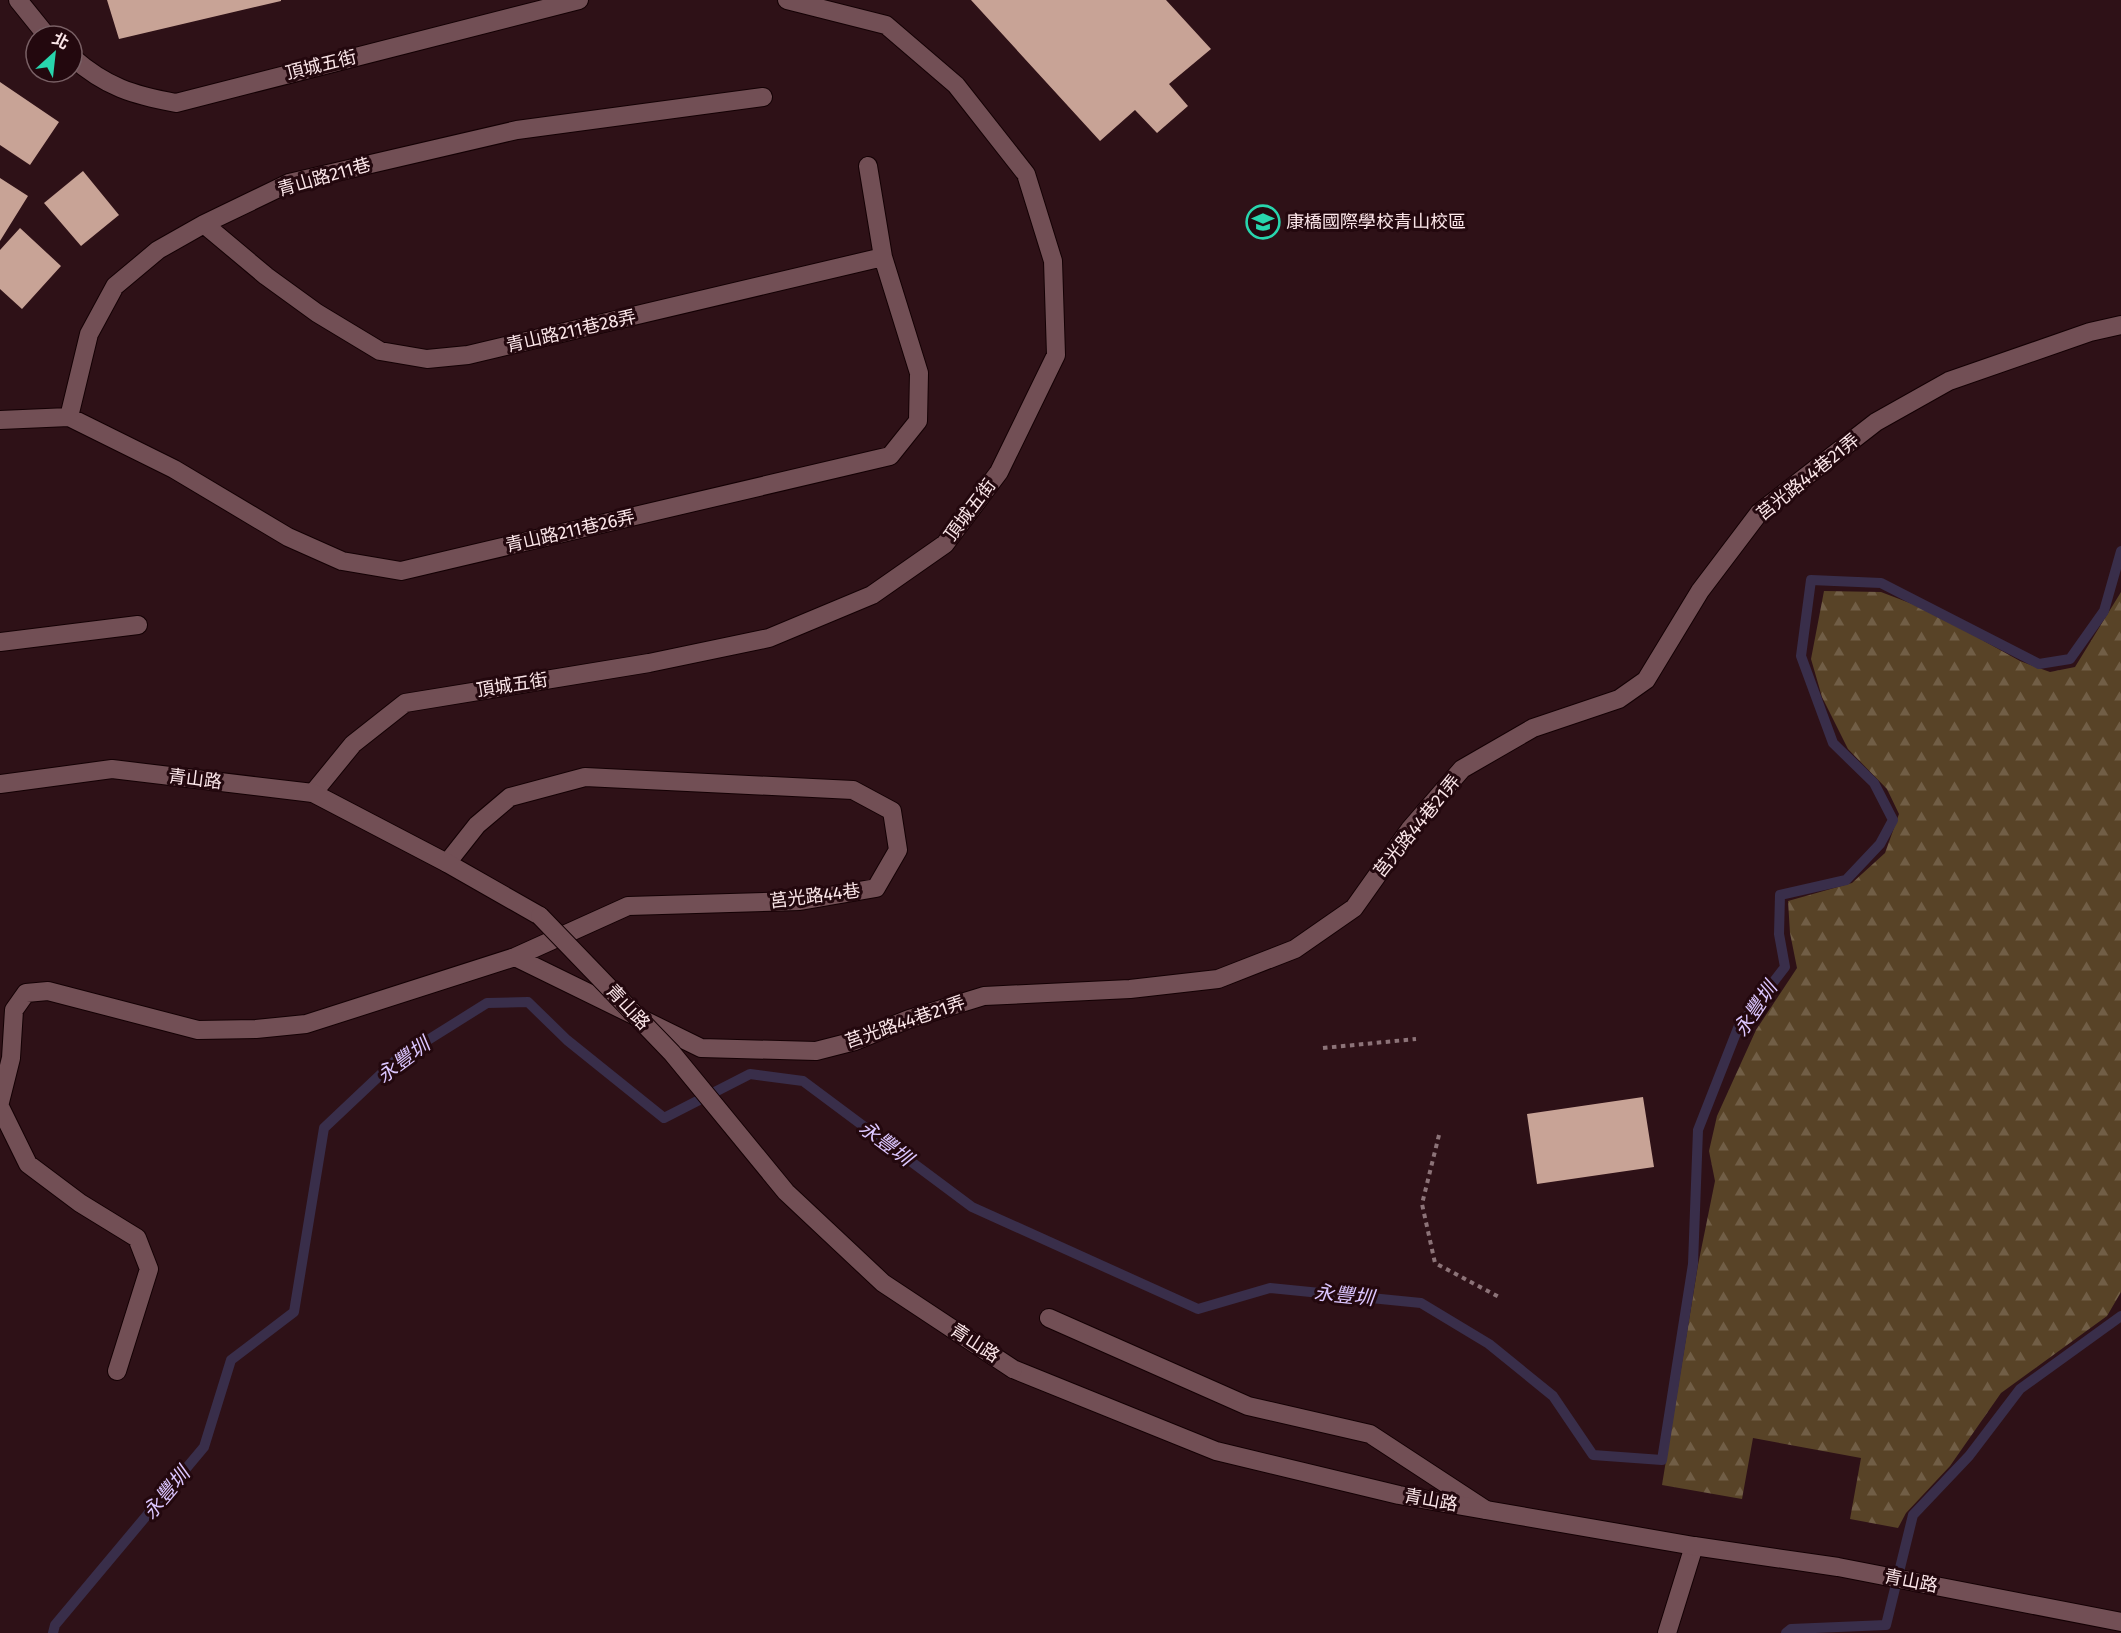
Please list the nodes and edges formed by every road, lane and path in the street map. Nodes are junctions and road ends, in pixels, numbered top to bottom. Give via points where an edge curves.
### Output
1 (18, 0) edge
2 (579, 0) edge
3 (787, 0) edge
4 (37, 24) edge
5 (84, 68) edge
6 (763, 97) dead end
7 (868, 166) dead end
8 (204, 224) junction
9 (883, 257) junction
10 (2121, 325) edge
11 (69, 417) junction
12 (0, 420) edge
13 (138, 625) dead end
14 (0, 642) edge
15 (0, 784) edge
16 (312, 793) junction
17 (447, 863) junction
18 (515, 957) junction
19 (1416, 1039) dead end
20 (1323, 1048) dead end
21 (0, 1102) edge
22 (0, 1107) edge
23 (1439, 1136) dead end
24 (1499, 1297) dead end
25 (1049, 1318) dead end
26 (117, 1371) dead end
27 (1486, 1510) junction
28 (1694, 1546) junction
29 (2121, 1622) edge
30 (1667, 1633) edge

1 - 4 street
2 - 5 street, 頂城五街 via 176,104 130,94
3 - 16 street, 頂城五街 via 886,25 956,85 1026,174 1053,261 1056,355 999,472 945,544 872,595 769,638 649,663 405,703 353,744
6 - 8 street, 青山路211巷 via 517,130 289,183
7 - 9 street
8 - 9 street, 青山路211巷28弄 via 317,313 380,351 427,359 468,355
8 - 11 street, 青山路211巷 via 158,250 115,286 89,334
9 - 11 street, 青山路211巷26弄 via 919,373 918,421 890,456 401,571 342,561 288,537 174,469
10 - 18 street, 莒光路44巷21弄 via 1949,381 1876,422 1759,513 1700,591 1646,680 1618,699 1533,728 1462,769 1410,829 1354,908 1295,949 1218,979 1130,989 984,996 816,1051 701,1048
11 - 12 street
13 - 14 street
15 - 16 street, 青山路 via 112,769
16 - 17 street, 青山路
17 - 18 street, 莒光路44巷 via 477,825 510,797 585,777 853,790 892,811 898,850 876,888 800,901 628,906
17 - 27 street, 青山路, bridge via 540,916 672,1053 786,1192 883,1283 1013,1369 1216,1451 1399,1495
18 - 21 street via 306,1024 256,1029 198,1030 48,991 26,993 14,1010 10,1058
19 - 20 path
22 - 26 street via 28,1164 80,1203 137,1238 149,1269
23 - 24 path via 1422,1204 1435,1263
25 - 27 street via 1248,1406 1370,1434
27 - 28 street, 青山路
28 - 29 street, 青山路 via 1838,1567
28 - 30 street

